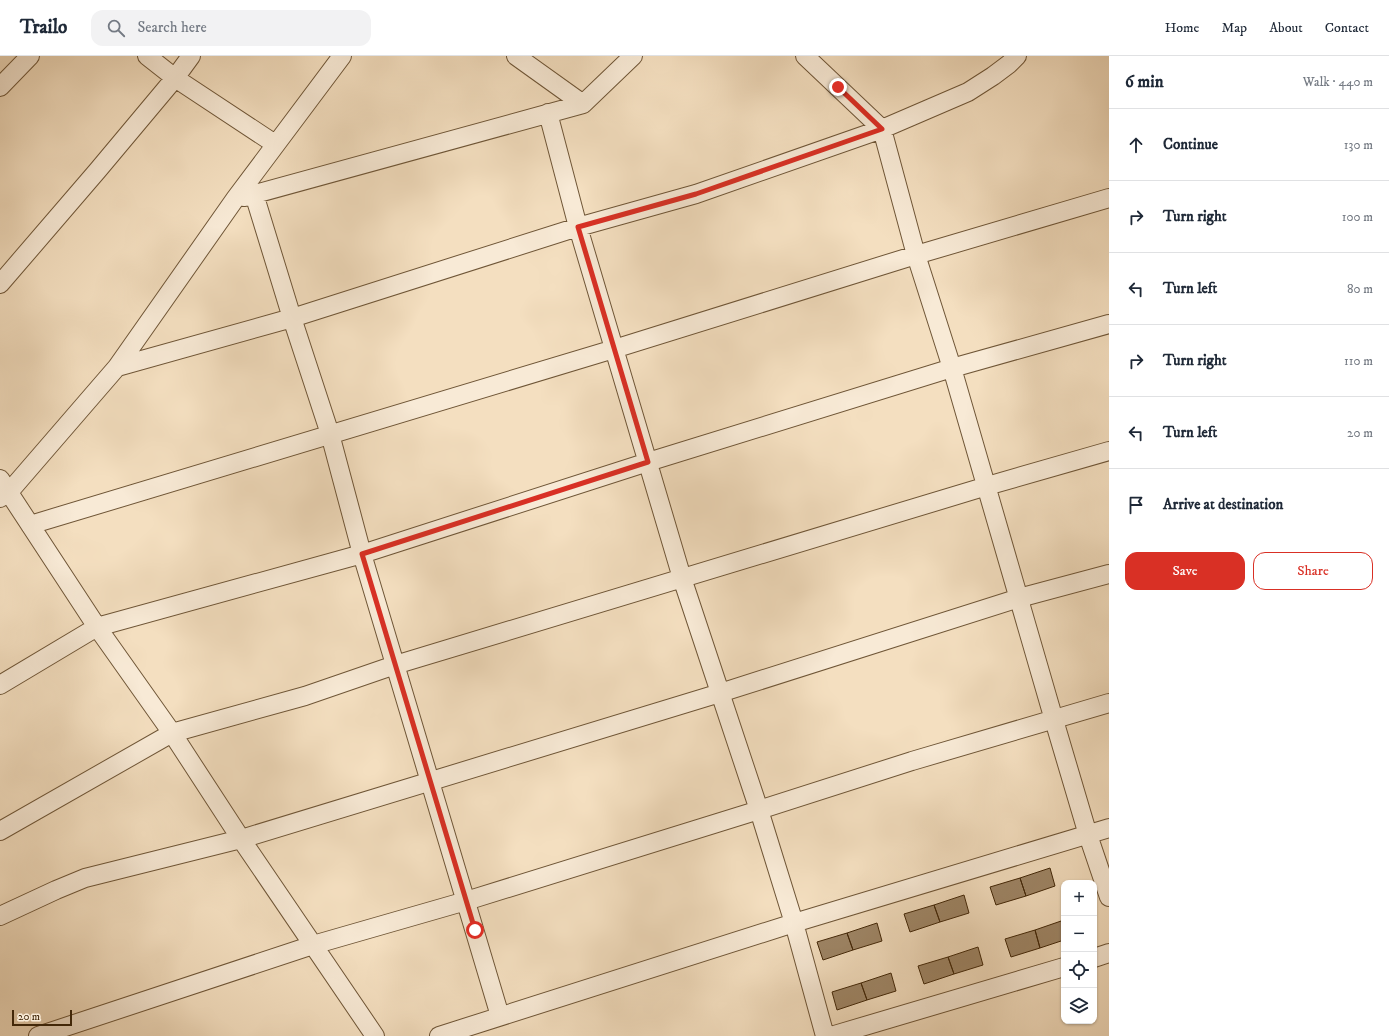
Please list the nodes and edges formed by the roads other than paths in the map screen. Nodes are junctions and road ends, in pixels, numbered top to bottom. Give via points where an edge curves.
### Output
1 (30, 56) edge
2 (147, 56) edge
3 (191, 56) edge
4 (342, 56) edge
5 (516, 56) edge
6 (633, 56) edge
7 (805, 56) edge
8 (1016, 56) edge
9 (175, 78) junction
10 (2, 82) edge
11 (583, 104) junction
12 (548, 113) junction
13 (882, 129) junction
14 (275, 144) junction
15 (254, 194) junction
16 (1109, 198) edge
17 (235, 199) junction
18 (578, 227) junction
19 (916, 255) junction
20 (0, 284) edge
21 (292, 318) junction
22 (1109, 324) edge
23 (614, 349) junction
24 (117, 367) junction
25 (952, 368) junction
26 (330, 434) junction
27 (1109, 451) edge
28 (648, 462) junction
29 (987, 486) junction
30 (3, 490) edge
31 (30, 525) junction
32 (362, 554) junction
33 (1109, 574) edge
34 (682, 578) junction
35 (1019, 598) junction
36 (97, 627) junction
37 (395, 665) junction
38 (0, 685) edge
39 (720, 693) junction
40 (1109, 703) edge
41 (1054, 720) junction
42 (172, 733) junction
43 (430, 781) junction
44 (759, 810) junction
45 (1109, 828) edge
46 (0, 831) edge
47 (1088, 834) junction
48 (241, 839) junction
49 (1109, 897) edge
50 (466, 901) junction
51 (0, 916) edge
52 (794, 923) junction
53 (313, 945) junction
54 (1109, 953) edge
55 (1097, 957) edge
56 (1061, 968) edge
57 (500, 1016) junction
58 (38, 1036) edge
59 (375, 1036) edge
60 (439, 1036) edge
61 (825, 1036) edge
62 (830, 1036) edge

1 - 10 street
2 - 9 street
3 - 9 street
4 - 14 street
5 - 11 street
6 - 11 street
7 - 13 street
8 - 13 street via 993,76 968,92
9 - 14 street
9 - 20 street
11 - 12 street
12 - 15 street
12 - 18 street
13 - 18 street via 696,194
13 - 19 street
14 - 17 street
15 - 17 street
15 - 21 street
16 - 19 street
17 - 24 street
18 - 21 street
18 - 23 street
19 - 23 street
19 - 25 street
21 - 24 street
21 - 26 street
22 - 25 street
23 - 26 street
23 - 28 street
24 - 30 street
25 - 28 street
25 - 29 street
26 - 31 street
26 - 32 street
27 - 29 street
28 - 32 street
28 - 34 street
29 - 34 street
29 - 35 street
30 - 31 street
31 - 36 street
32 - 36 street
32 - 37 street
33 - 35 street
34 - 37 street
34 - 39 street
35 - 39 street
35 - 41 street
36 - 38 street
36 - 42 street
37 - 42 street via 305,696
37 - 43 street
39 - 43 street
39 - 44 street
40 - 41 street
41 - 44 street via 912,761
41 - 47 street
42 - 46 street
42 - 48 street
43 - 48 street
43 - 50 street
44 - 50 street
44 - 52 street
45 - 47 street
47 - 49 street
47 - 52 street
48 - 51 street via 85,878
48 - 53 street
50 - 53 street
50 - 57 street
52 - 57 street
52 - 61 street
53 - 58 street
53 - 59 street
54 - 55 street
56 - 62 street
57 - 60 street

